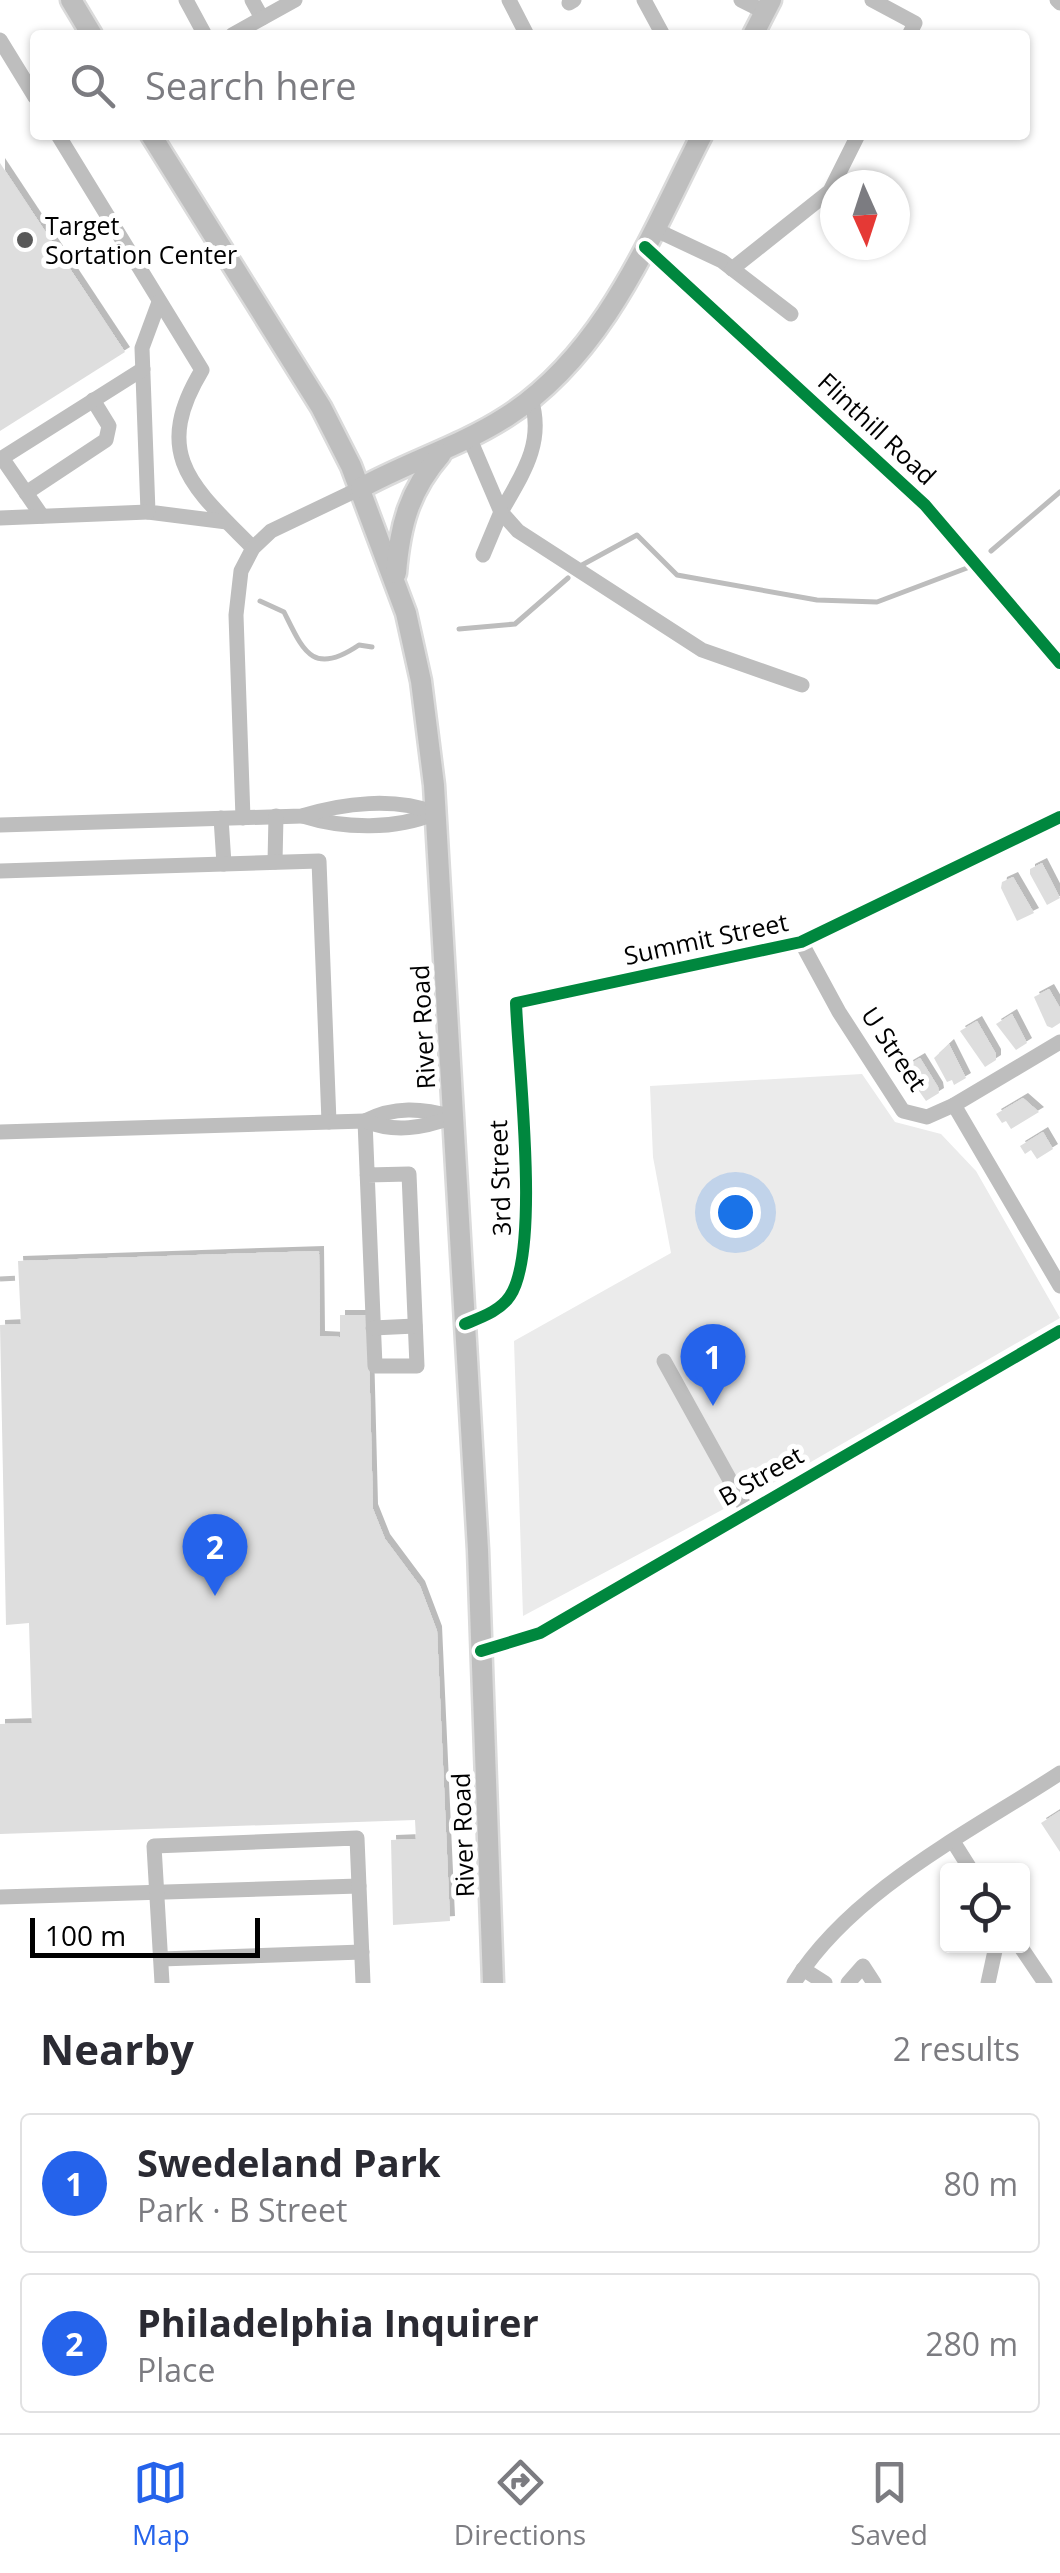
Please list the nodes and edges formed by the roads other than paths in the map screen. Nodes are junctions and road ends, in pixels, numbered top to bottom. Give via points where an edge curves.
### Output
1 (71, 0) edge
2 (186, 0) edge
3 (252, 0) edge
4 (295, 0) edge
5 (509, 0) edge
6 (644, 0) edge
7 (742, 0) edge
8 (872, 0) edge
9 (768, 6) edge
10 (262, 18) junction
11 (89, 30) edge
12 (202, 30) edge
13 (241, 30) edge
14 (524, 30) edge
15 (661, 30) edge
16 (756, 30) edge
17 (912, 30) edge
18 (0, 40) edge
19 (30, 89) edge
20 (61, 140) edge
21 (154, 140) edge
22 (699, 140) edge
23 (856, 140) edge
24 (649, 238) junction
25 (732, 268) junction
26 (159, 302) junction
27 (791, 314) dead end
28 (143, 368) junction
29 (531, 399) junction
30 (92, 400) junction
31 (470, 438) junction
32 (447, 448) junction
33 (1, 458) edge
34 (361, 488) junction
35 (26, 492) junction
36 (148, 512) junction
37 (500, 512) junction
38 (42, 516) junction
39 (0, 518) edge
40 (227, 522) junction
41 (253, 548) junction
42 (482, 555) dead end
43 (396, 580) junction
44 (1060, 663) edge
45 (802, 684) dead end
46 (435, 813) junction
47 (276, 816) junction
48 (220, 818) junction
49 (243, 818) junction
50 (1060, 818) edge
51 (0, 825) edge
52 (274, 862) junction
53 (224, 864) junction
54 (0, 871) edge
55 (801, 942) junction
56 (516, 1003) joint
57 (1060, 1042) edge
58 (954, 1105) junction
59 (453, 1118) junction
60 (365, 1120) junction
61 (329, 1122) junction
62 (0, 1132) edge
63 (368, 1176) junction
64 (1060, 1286) edge
65 (465, 1324) junction
66 (415, 1326) junction
67 (374, 1328) junction
68 (1060, 1331) edge
69 (664, 1361) dead end
70 (746, 1510) junction
71 (482, 1651) junction
72 (1060, 1773) edge
73 (954, 1843) junction
74 (967, 1863) edge
75 (359, 1886) junction
76 (156, 1894) junction
77 (0, 1898) edge
78 (362, 1952) junction
79 (994, 1953) edge
80 (1025, 1953) edge
81 (160, 1959) junction
82 (798, 1976) edge
83 (162, 1983) edge
84 (363, 1983) edge
85 (493, 1983) edge
86 (825, 1983) edge
87 (848, 1983) edge
88 (874, 1983) edge
89 (988, 1983) edge
90 (1045, 1983) edge

1 - 11 main road
2 - 12 street
3 - 10 street
4 - 10 street
5 - 14 street
6 - 15 street
7 - 9 street
8 - 17 street via 915,23
9 - 16 main road
10 - 13 street
18 - 19 street
20 - 26 street
21 - 34 main road, River Road via 321,407
22 - 24 main road
23 - 25 street via 830,191
24 - 25 street
24 - 29 main road via 597,330
24 - 44 street, Flinthill Road via 925,505
25 - 27 street
26 - 28 street via 142,348
26 - 40 street via 202,370 182,412 181,458 193,487
28 - 30 street
28 - 36 street
29 - 31 main road
29 - 37 street via 538,418 530,462
30 - 33 street
30 - 35 street via 109,426 106,440
31 - 32 main road
31 - 37 street
32 - 34 main road
32 - 43 main road via 406,507
33 - 35 street
34 - 41 street via 271,531
34 - 43 main road, River Road
35 - 38 street
36 - 38 street
36 - 40 street
37 - 42 street
37 - 45 street via 518,531 702,650
38 - 39 street
40 - 41 street
41 - 49 street via 236,600
43 - 46 main road, River Road via 421,681
46 - 47 street via 412,804 331,806
46 - 59 main road, River Road
47 - 49 street
47 - 52 street
48 - 49 street
48 - 51 street
48 - 53 street
50 - 55 street, Summit Street
52 - 53 street
52 - 61 street via 319,861
53 - 54 street
55 - 56 street, Summit Street
55 - 58 street, U Street via 903,1111 928,1117
56 - 65 street, 3rd Street via 522,1265 508,1300
57 - 58 street
58 - 64 street, U Street
59 - 60 street via 398,1110
59 - 65 main road, River Road
60 - 61 street
60 - 63 street
61 - 62 street
63 - 66 street via 409,1174
63 - 67 street
65 - 71 main road, River Road
66 - 67 street
66 - 67 street via 417,1366 375,1366
68 - 70 street, B Street
69 - 70 street
70 - 71 street, B Street via 540,1633
71 - 85 main road, River Road
72 - 73 street
73 - 74 street
73 - 82 street via 852,1912
75 - 76 street
75 - 76 street via 357,1838 154,1846
75 - 78 street
76 - 77 street
76 - 81 street
78 - 81 street
78 - 84 street
79 - 89 street
80 - 90 street
81 - 83 street
82 - 86 street
87 - 88 street via 863,1966

